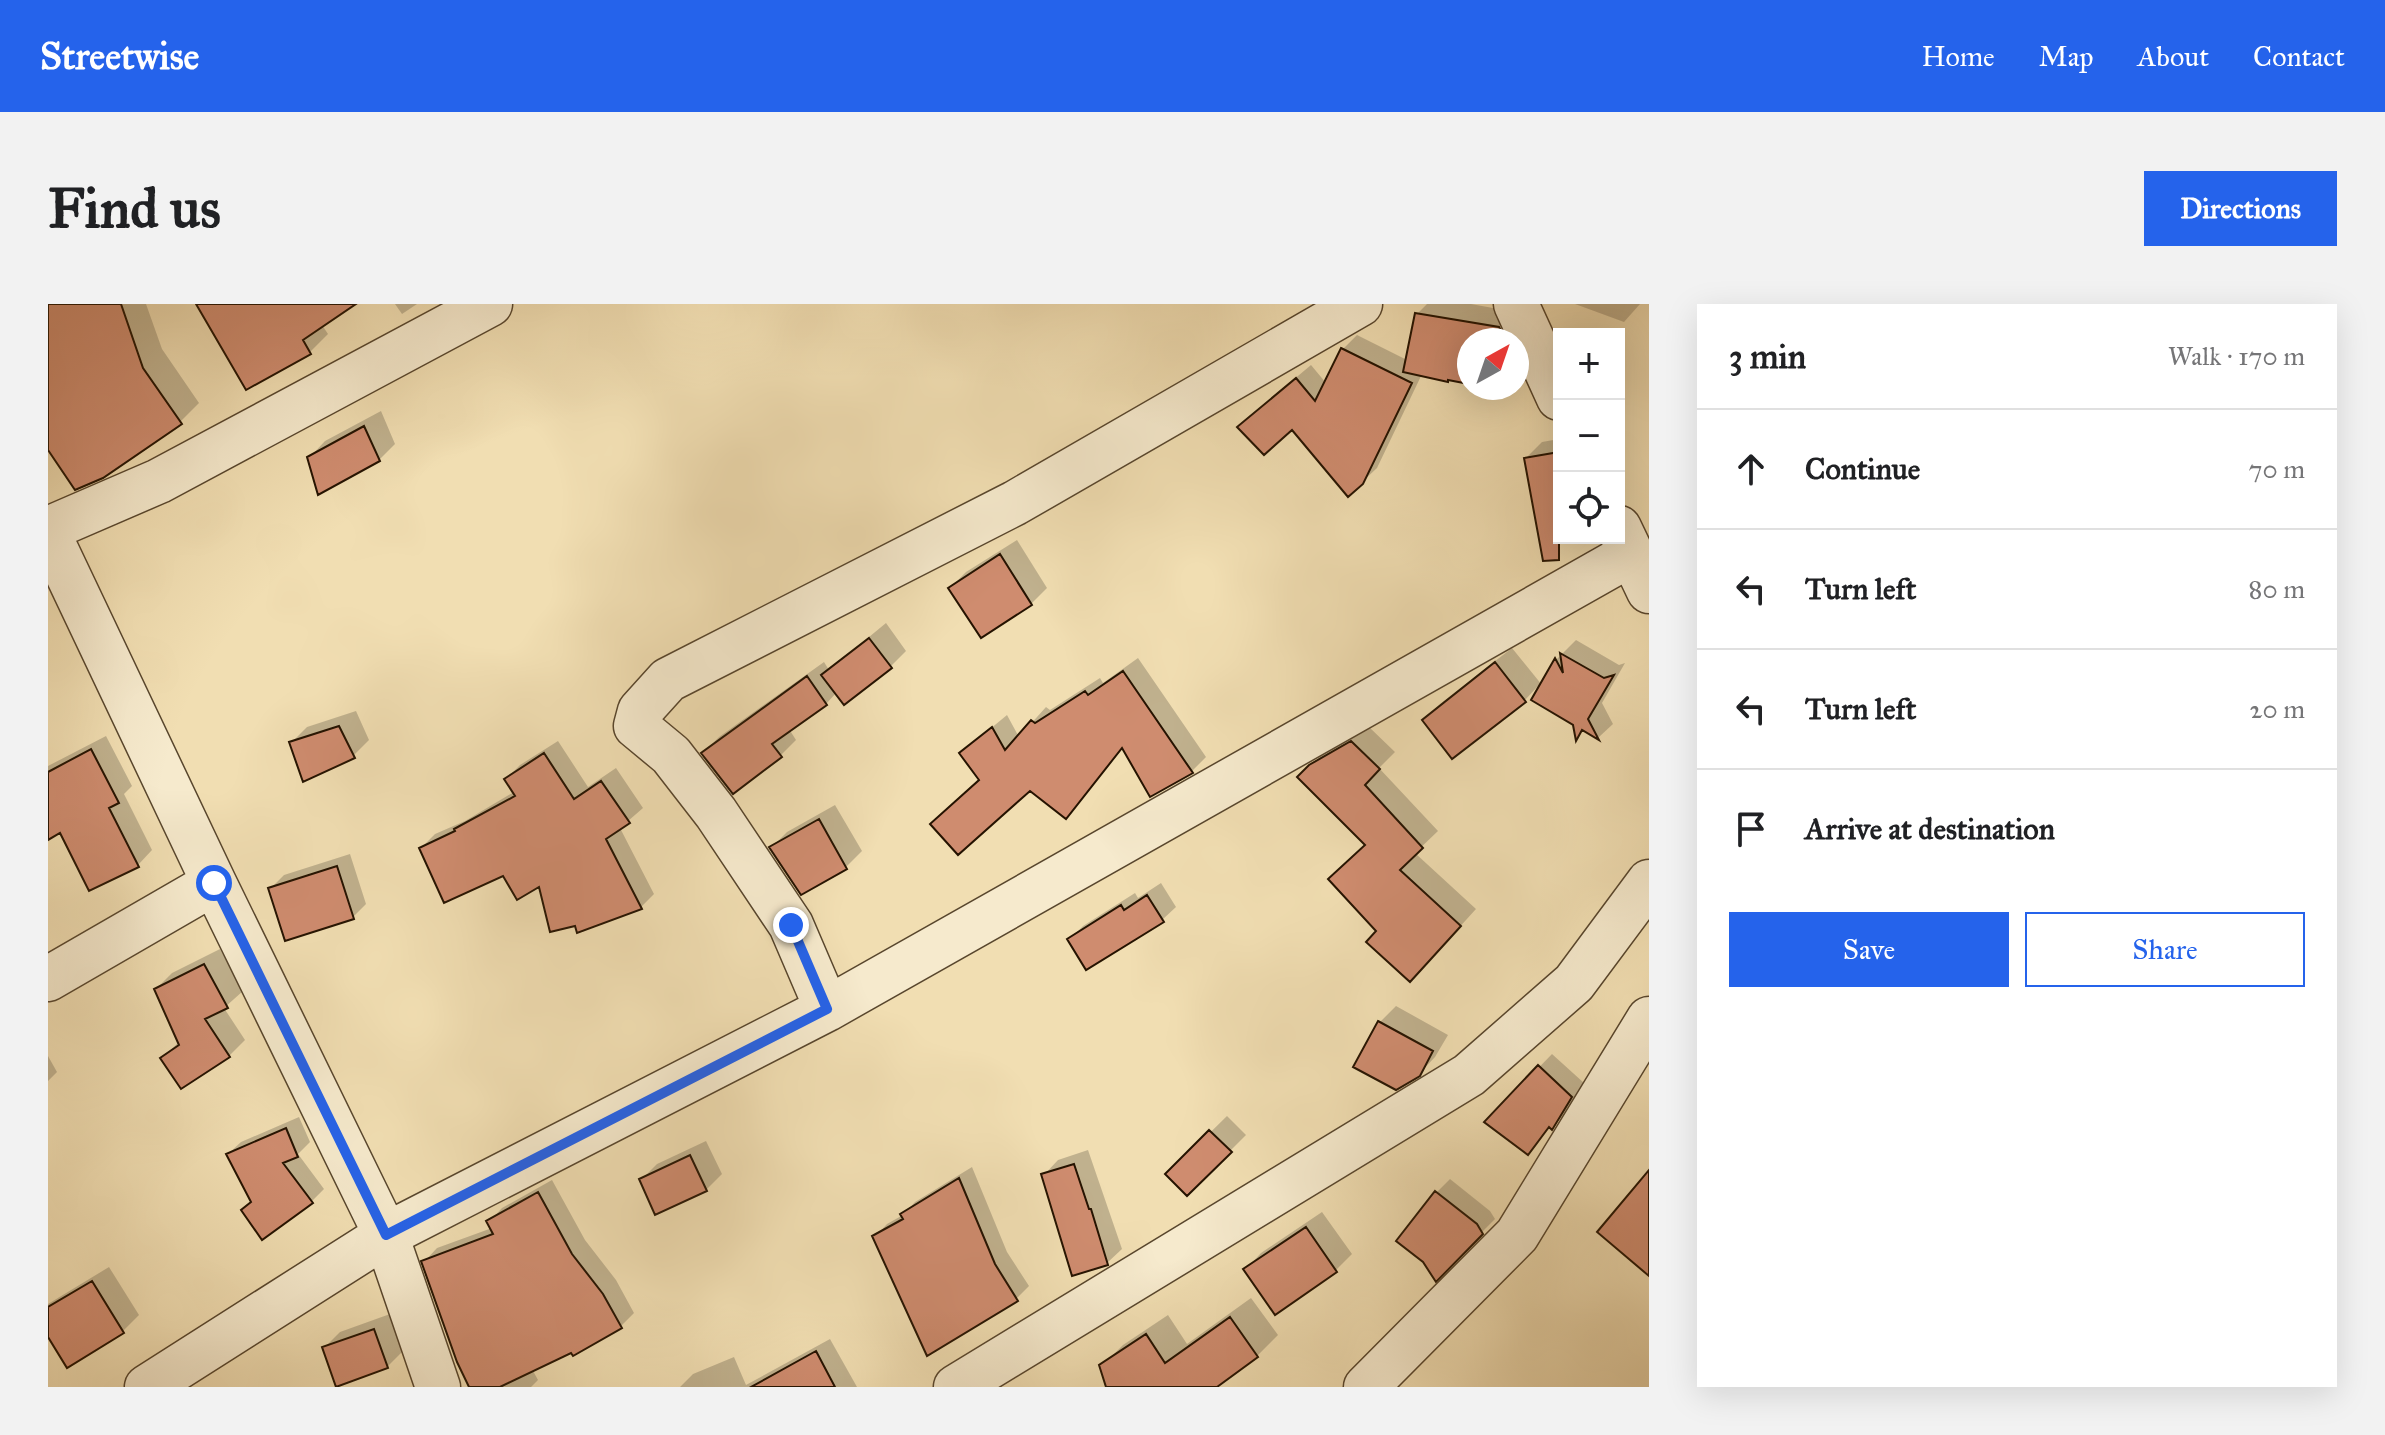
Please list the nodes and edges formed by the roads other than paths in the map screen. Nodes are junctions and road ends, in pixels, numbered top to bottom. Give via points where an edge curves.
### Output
1 (490, 304) edge
2 (1360, 304) edge
3 (1516, 304) edge
4 (1553, 385) edge
5 (48, 531) edge
6 (1633, 558) edge
7 (1649, 882) edge
8 (214, 883) junction
9 (48, 979) edge
10 (827, 1009) junction
11 (1649, 1019) edge
12 (386, 1235) junction
13 (147, 1387) edge
14 (438, 1387) edge
15 (956, 1387) edge
16 (1366, 1387) edge

1 - 5 street via 159,481
2 - 10 street via 1015,503 668,680 640,711 636,726 671,755 791,925
3 - 4 street
5 - 8 street
6 - 10 street
7 - 15 street via 1574,983 1469,1075
8 - 9 street
8 - 12 street
10 - 12 street
11 - 16 street via 1517,1235
12 - 13 street
12 - 14 street

